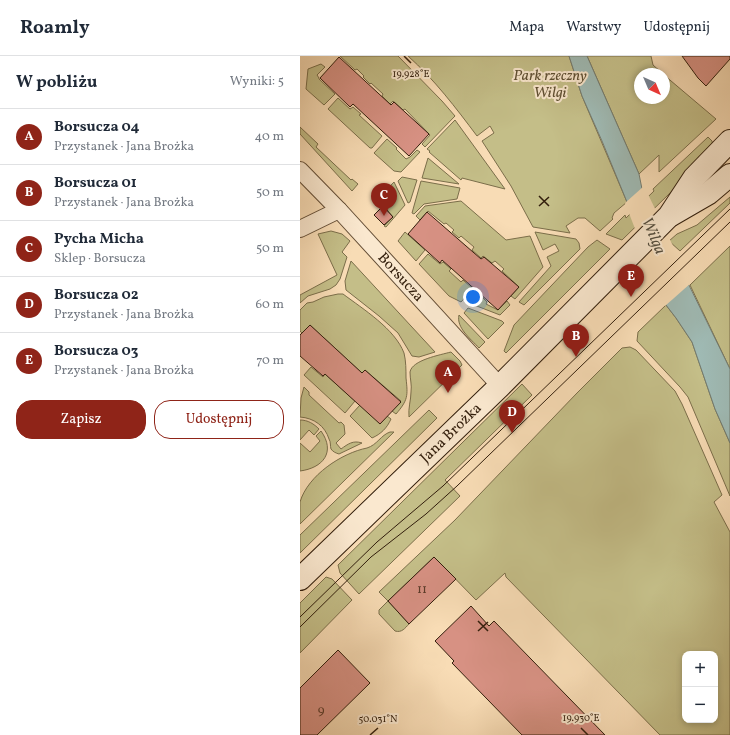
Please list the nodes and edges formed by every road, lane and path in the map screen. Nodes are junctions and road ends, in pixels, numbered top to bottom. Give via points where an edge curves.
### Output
1 (730, 141) edge
2 (300, 170) edge
3 (730, 174) edge
4 (339, 210) junction
5 (669, 216) junction
6 (300, 229) edge
7 (500, 386) junction
8 (300, 579) edge

1 - 5 main road, Jana Brożka via 694,178
2 - 4 street, Borsucza
3 - 5 main road, Jana Brożka via 709,193
4 - 6 street
4 - 7 street, Borsucza
5 - 7 main road, Jana Brożka
7 - 8 main road, Jana Brożka

